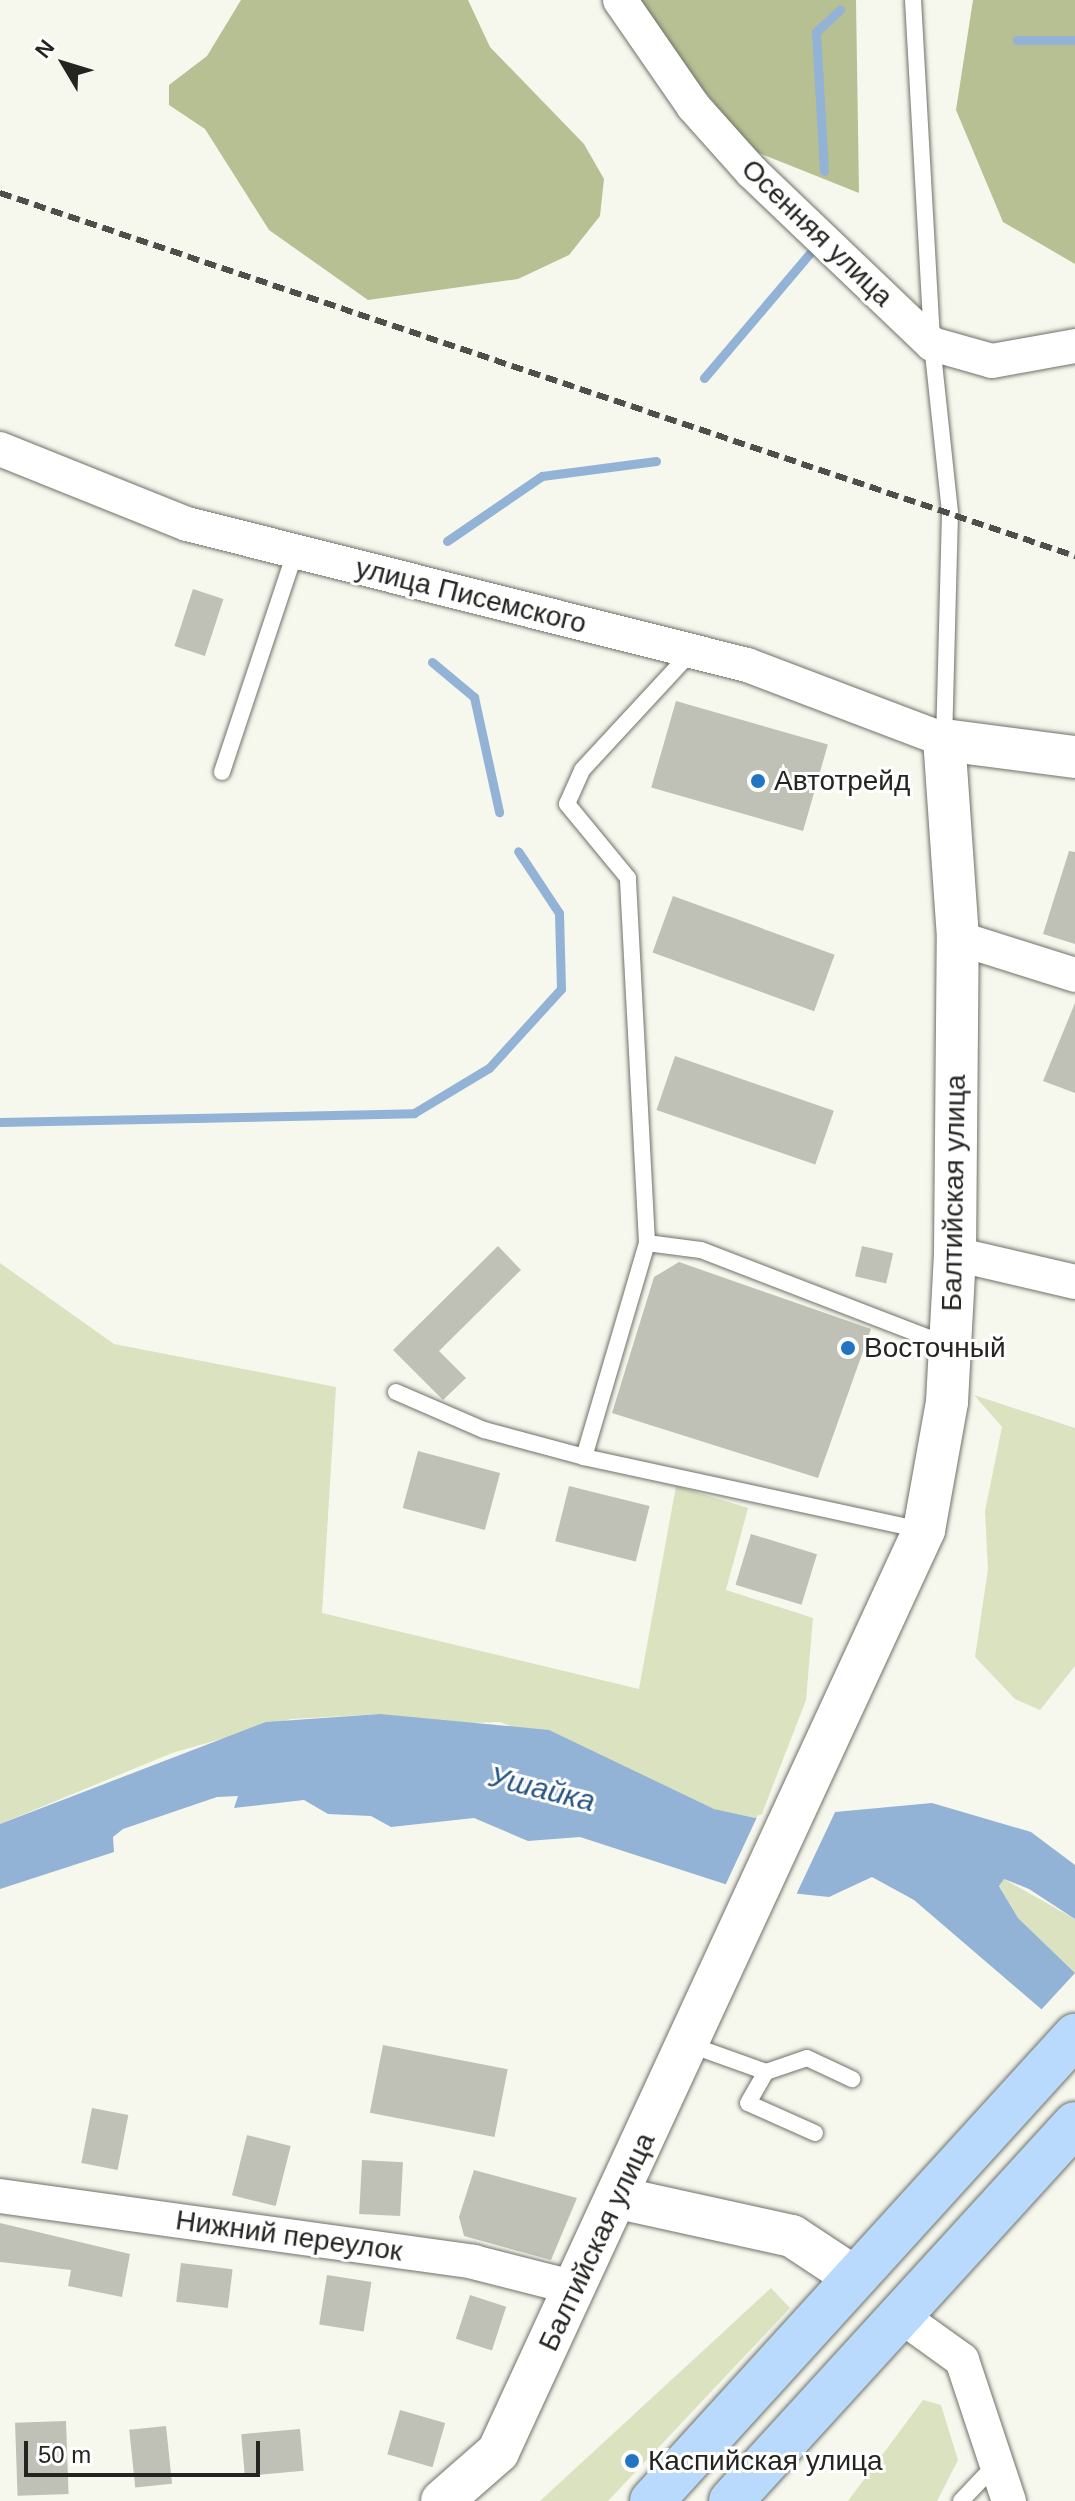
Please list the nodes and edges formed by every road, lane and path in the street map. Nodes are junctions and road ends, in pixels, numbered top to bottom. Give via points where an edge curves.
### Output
1 (620, 0) edge
2 (913, 0) edge
3 (932, 344) junction
4 (1075, 346) edge
5 (0, 449) edge
6 (295, 553) junction
7 (693, 650) junction
8 (944, 740) junction
9 (1075, 757) edge
10 (222, 772) dead end
11 (958, 938) junction
12 (1075, 975) edge
13 (647, 1243) junction
14 (955, 1254) junction
15 (1075, 1282) edge
16 (950, 1346) junction
17 (396, 1392) dead end
18 (584, 1457) junction
19 (924, 1530) junction
20 (1075, 2036) edge
21 (688, 2044) junction
22 (766, 2072) junction
23 (852, 2079) dead end
24 (1075, 2124) edge
25 (815, 2133) dead end
26 (0, 2196) edge
27 (619, 2198) junction
28 (854, 2277) junction
29 (576, 2288) junction
30 (898, 2314) junction
31 (996, 2464) junction
32 (442, 2501) edge
33 (652, 2501) edge
34 (731, 2501) edge
35 (961, 2501) edge
36 (1009, 2501) edge

1 - 3 street, Осенняя улица via 693,106 752,172
2 - 3 lane
3 - 4 street, Осенняя улица via 992,361
3 - 8 lane via 950,513
5 - 6 street, улица Писемского via 187,524
6 - 7 street, улица Писемского
6 - 10 lane
7 - 8 street, улица Писемского
7 - 13 lane via 582,770 567,804 628,878
8 - 9 street
8 - 11 street, Балтийская улица
11 - 12 street
11 - 14 street, Балтийская улица
13 - 16 lane via 701,1250
13 - 18 lane
14 - 15 street
14 - 16 street, Балтийская улица
16 - 19 street, Балтийская улица
17 - 18 lane via 484,1430
18 - 19 lane
19 - 21 street, Балтийская улица
20 - 28 main road
21 - 22 lane
21 - 27 street, Балтийская улица
22 - 23 lane via 807,2058
22 - 25 lane via 748,2103
24 - 30 main road
26 - 29 street, Нижний переулок via 473,2262
27 - 28 street via 792,2236
27 - 29 street, Балтийская улица
28 - 33 main road
29 - 32 street, Балтийская улица via 498,2452
30 - 31 street via 962,2360
30 - 34 main road
31 - 35 lane
31 - 36 street

